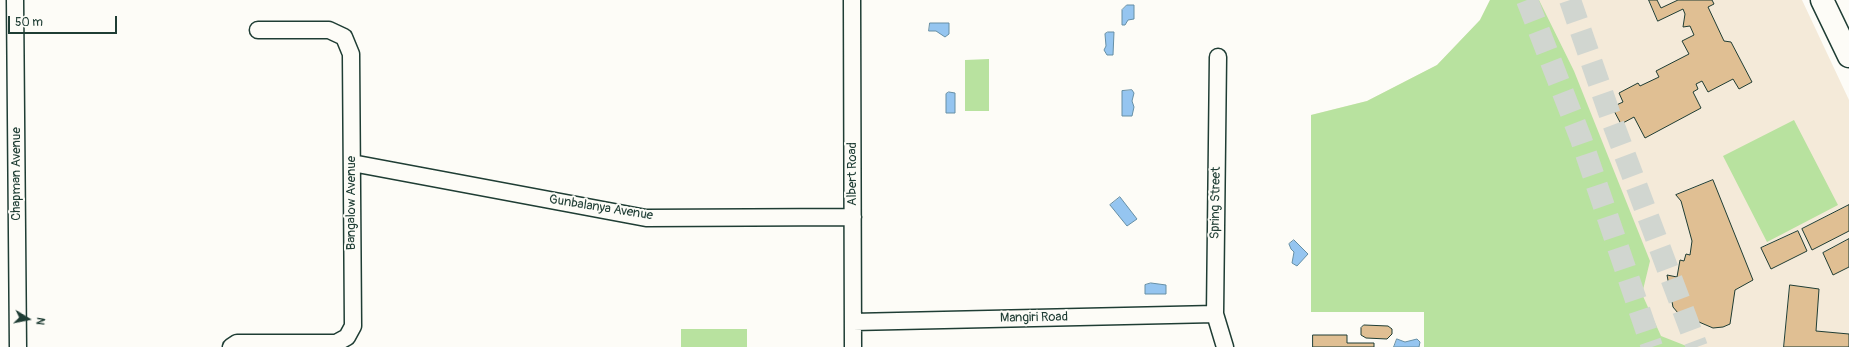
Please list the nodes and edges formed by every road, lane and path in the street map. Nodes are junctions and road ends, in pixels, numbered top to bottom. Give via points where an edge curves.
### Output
1 (15, 0) edge
2 (852, 0) edge
3 (1822, 0) edge
4 (258, 30) dead end
5 (1849, 56) edge
6 (1218, 57) dead end
7 (352, 163) junction
8 (853, 217) junction
9 (1215, 314) junction
10 (853, 322) junction
11 (18, 347) edge
12 (231, 347) edge
13 (854, 347) edge
14 (1225, 347) edge

1 - 11 street, Chapman Avenue
2 - 8 street, Albert Road
3 - 5 highway
4 - 7 street, Bangalow Avenue via 329,30 344,37 351,54
6 - 9 street, Spring Street
7 - 8 street, Gunbalanya Avenue via 646,218
7 - 12 street, Bangalow Avenue via 353,326 347,337 336,343 236,343
8 - 10 street, Albert Road
9 - 10 street, Mangiri Road
9 - 14 street, Spring Street
10 - 13 street, Albert Road

